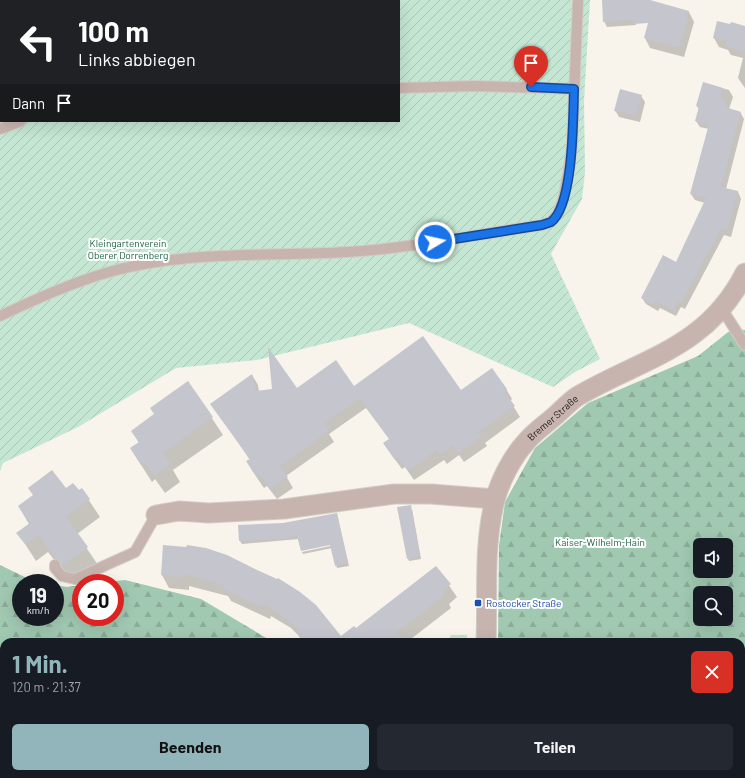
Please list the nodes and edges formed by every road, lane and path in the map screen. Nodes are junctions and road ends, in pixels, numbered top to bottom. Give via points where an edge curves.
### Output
1 (578, 0) edge
2 (400, 88) edge
3 (574, 89) junction
4 (18, 122) edge
5 (0, 129) edge
6 (745, 273) edge
7 (722, 309) junction
8 (0, 316) edge
9 (745, 345) edge
10 (495, 499) junction
11 (156, 514) joint
12 (55, 565) dead end
13 (486, 638) edge

1 - 3 lane
2 - 3 lane via 474,86
3 - 8 lane via 572,145 563,200 551,222 404,247 190,259 150,264 110,271 58,289
4 - 5 lane
6 - 7 street, Bremer Straße
7 - 9 lane
7 - 10 street, Bremer Straße via 699,331 670,351 577,397 525,442 507,470
10 - 11 street via 394,494 284,509 209,513 179,511
10 - 13 street, Bremer Straße via 488,538
11 - 12 lane via 135,552 75,579 62,576

